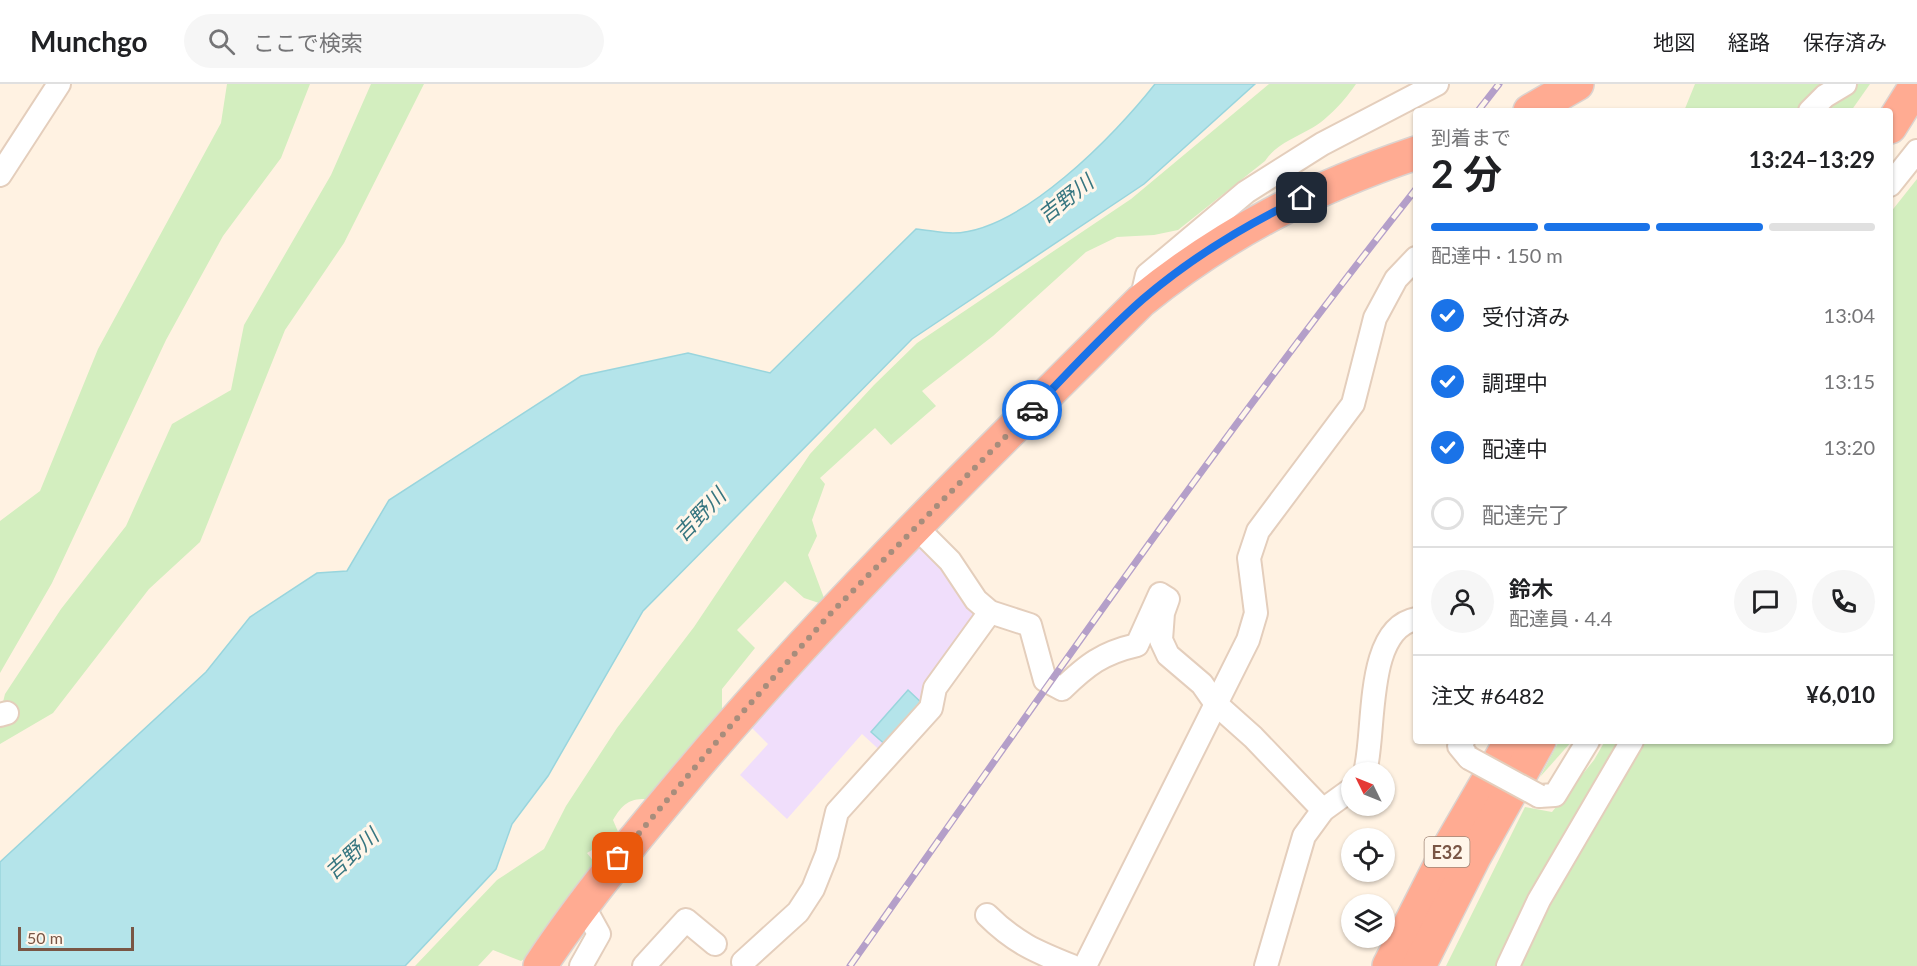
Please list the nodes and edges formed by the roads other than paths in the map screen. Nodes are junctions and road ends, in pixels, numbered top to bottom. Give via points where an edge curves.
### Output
1 (59, 84) edge
2 (1437, 84) edge
3 (1577, 84) edge
4 (1845, 84) edge
5 (1917, 84) edge
6 (1535, 108) edge
7 (1813, 108) edge
8 (1893, 122) edge
9 (1917, 151) edge
10 (1401, 158) edge
11 (0, 175) edge
12 (1893, 181) edge
13 (1413, 261) edge
14 (1142, 300) junction
15 (916, 527) junction
16 (990, 612) junction
17 (1413, 620) edge
18 (1216, 704) junction
19 (1509, 744) edge
20 (1537, 744) edge
21 (1586, 744) edge
22 (1630, 744) edge
23 (1466, 750) edge
24 (1368, 762) edge
25 (1341, 797) edge
26 (1323, 810) junction
27 (583, 906) junction
28 (987, 915) dead end
29 (715, 944) dead end
30 (743, 962) dead end
31 (540, 966) edge
32 (581, 966) edge
33 (644, 966) edge
34 (1072, 966) edge
35 (1085, 966) edge
36 (1266, 966) edge
37 (1389, 966) edge
38 (1419, 966) edge
39 (1508, 966) edge

1 - 11 street
2 - 14 street via 1332,138 1246,192 1147,275
3 - 6 highway
4 - 7 street
5 - 8 highway
9 - 12 street
10 - 14 highway via 1323,188 1244,227
13 - 18 street via 1396,279 1376,318 1353,404 1258,531 1249,558 1256,613 1248,640
14 - 15 highway
15 - 16 street via 950,561 976,600
15 - 27 highway via 832,612 732,723 618,858
16 - 18 street via 1030,625 1046,680 1062,689 1090,663 1137,645 1160,594 1168,599 1163,613 1163,648 1202,684
16 - 30 street via 935,688 931,708 837,812 827,855 798,912
17 - 24 street via 1392,633 1381,658
18 - 26 street
18 - 35 street
19 - 37 highway, E32 via 1450,846
20 - 38 highway, E32
21 - 23 street, bridge via 1555,795 1539,796
22 - 39 street via 1539,900
25 - 26 street
26 - 36 street via 1304,836
27 - 31 highway
27 - 32 street via 599,934
28 - 34 street via 1025,947
29 - 33 street via 686,920

